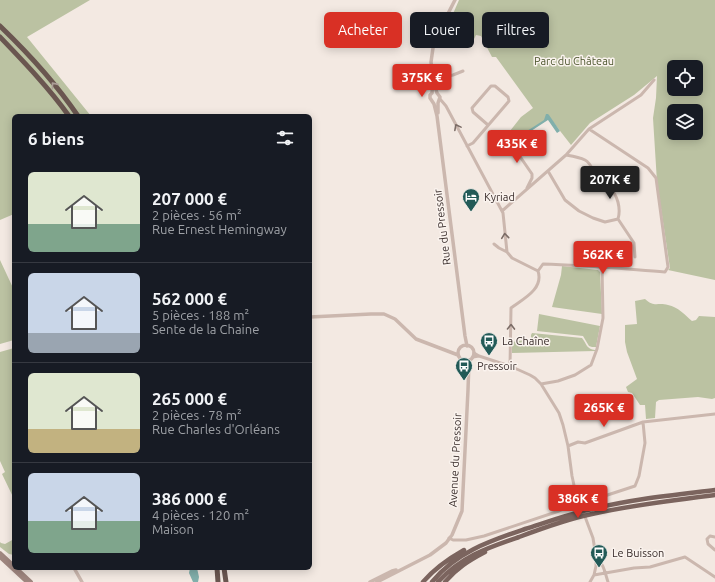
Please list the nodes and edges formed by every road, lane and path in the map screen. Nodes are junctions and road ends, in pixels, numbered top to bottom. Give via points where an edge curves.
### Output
1 (455, 0) edge
2 (0, 26) edge
3 (0, 37) edge
4 (463, 71) dead end
5 (433, 80) junction
6 (654, 80) dead end
7 (432, 93) junction
8 (437, 93) junction
9 (439, 100) junction
10 (433, 102) junction
11 (67, 114) edge
12 (76, 114) edge
13 (438, 116) junction
14 (488, 125) junction
15 (589, 129) junction
16 (508, 139) dead end
17 (467, 146) junction
18 (566, 155) junction
19 (548, 171) junction
20 (525, 190) junction
21 (502, 211) junction
22 (618, 219) junction
23 (494, 244) dead end
24 (507, 252) junction
25 (635, 257) dead end
26 (602, 267) junction
27 (538, 271) junction
28 (312, 317) edge
29 (465, 336) junction
30 (468, 346) junction
31 (462, 347) junction
32 (459, 353) junction
33 (474, 355) junction
34 (464, 361) junction
35 (469, 361) junction
36 (510, 366) junction
37 (469, 370) junction
38 (541, 384) junction
39 (715, 414) edge
40 (643, 422) junction
41 (568, 446) junction
42 (715, 490) edge
43 (715, 495) edge
44 (580, 504) junction
45 (530, 532) junction
46 (453, 533) junction
47 (715, 537) edge
48 (449, 538) junction
49 (461, 540) junction
50 (492, 541) junction
51 (715, 550) edge
52 (0, 553) edge
53 (0, 557) edge
54 (596, 557) junction
55 (12, 564) edge
56 (12, 568) edge
57 (14, 570) edge
58 (18, 570) edge
59 (75, 570) edge
60 (217, 570) edge
61 (224, 570) edge
62 (401, 570) junction
63 (605, 573) junction
64 (594, 575) junction
65 (715, 577) edge
66 (27, 582) edge
67 (31, 582) edge
68 (82, 582) edge
69 (218, 582) edge
70 (226, 582) edge
71 (370, 582) edge
72 (377, 582) edge
73 (423, 582) edge
74 (432, 582) edge
75 (438, 582) edge
76 (445, 582) edge
77 (590, 582) edge
78 (608, 582) edge

1 - 5 street via 433,48
12 -> 2 highway
3 - 11 highway
4 - 5 street
5 - 7 street
5 - 8 street
6 - 15 street via 641,95
7 - 8 street
7 - 10 street via 430,98
8 - 9 street
9 - 10 street
9 - 13 street, Rue du Pressoir
17 -> 9 street via 446,106
10 - 13 street, Rue du Pressoir
13 - 29 street, Rue du Pressoir
14 - 14 street via 508,101 508,97 495,86 491,86 472,108 473,112
14 - 17 street
15 - 18 street
15 - 26 street via 648,168 656,178 668,267 665,272
16 - 20 street via 532,174
17 - 21 street
18 - 19 street
18 - 22 street via 589,162 598,179 614,192 620,214
19 - 20 street
19 - 22 street via 565,200 579,211 605,222
20 - 21 street
24 -> 21 street
22 - 25 street via 634,243
23 - 24 street
24 - 27 street via 512,258
26 - 27 street via 543,264
26 - 38 street via 603,318 591,365 575,375
36 -> 27 street via 511,308 538,286
28 - 32 street via 384,314 395,319 416,339
29 - 30 street, Rue du Pressoir
29 - 31 street, Rue du Pressoir
30 - 31 street
30 - 33 street via 472,348
31 - 32 street
32 - 34 street
33 - 35 street
33 - 36 street
34 - 35 street
34 - 37 street
35 - 37 street, Avenue du Pressoir
36 - 38 street via 530,375
37 - 46 street, Avenue du Pressoir via 462,511
38 - 41 street via 559,414
39 - 40 street
40 - 41 street via 585,443 578,442
40 - 44 street via 645,443 635,486
41 - 44 street via 572,476
42 - 50 main road via 591,509
43 - 45 main road via 618,508 570,519
44 - 49 street via 478,538
44 - 54 street via 593,538
45 - 75 main road via 468,557
45 - 76 main road via 524,538 469,560
46 - 48 street, Avenue du Pressoir
46 - 49 street
47 - 51 street via 710,536 707,539 708,544
48 - 49 street
48 - 62 street, Avenue du Pressoir via 430,555
50 - 73 main road via 484,542 447,560
50 - 74 main road via 456,559
52 - 55 main road
53 - 56 main road
54 - 63 street via 604,567
54 - 64 street
57 - 66 main road
58 - 67 main road
59 - 68 street
60 - 69 highway
61 - 70 highway
62 - 71 street, Avenue du Pressoir via 392,571
62 - 72 street, Avenue du Pressoir
63 - 64 street
63 - 65 street via 650,568 685,556
63 - 78 street
64 - 77 street

